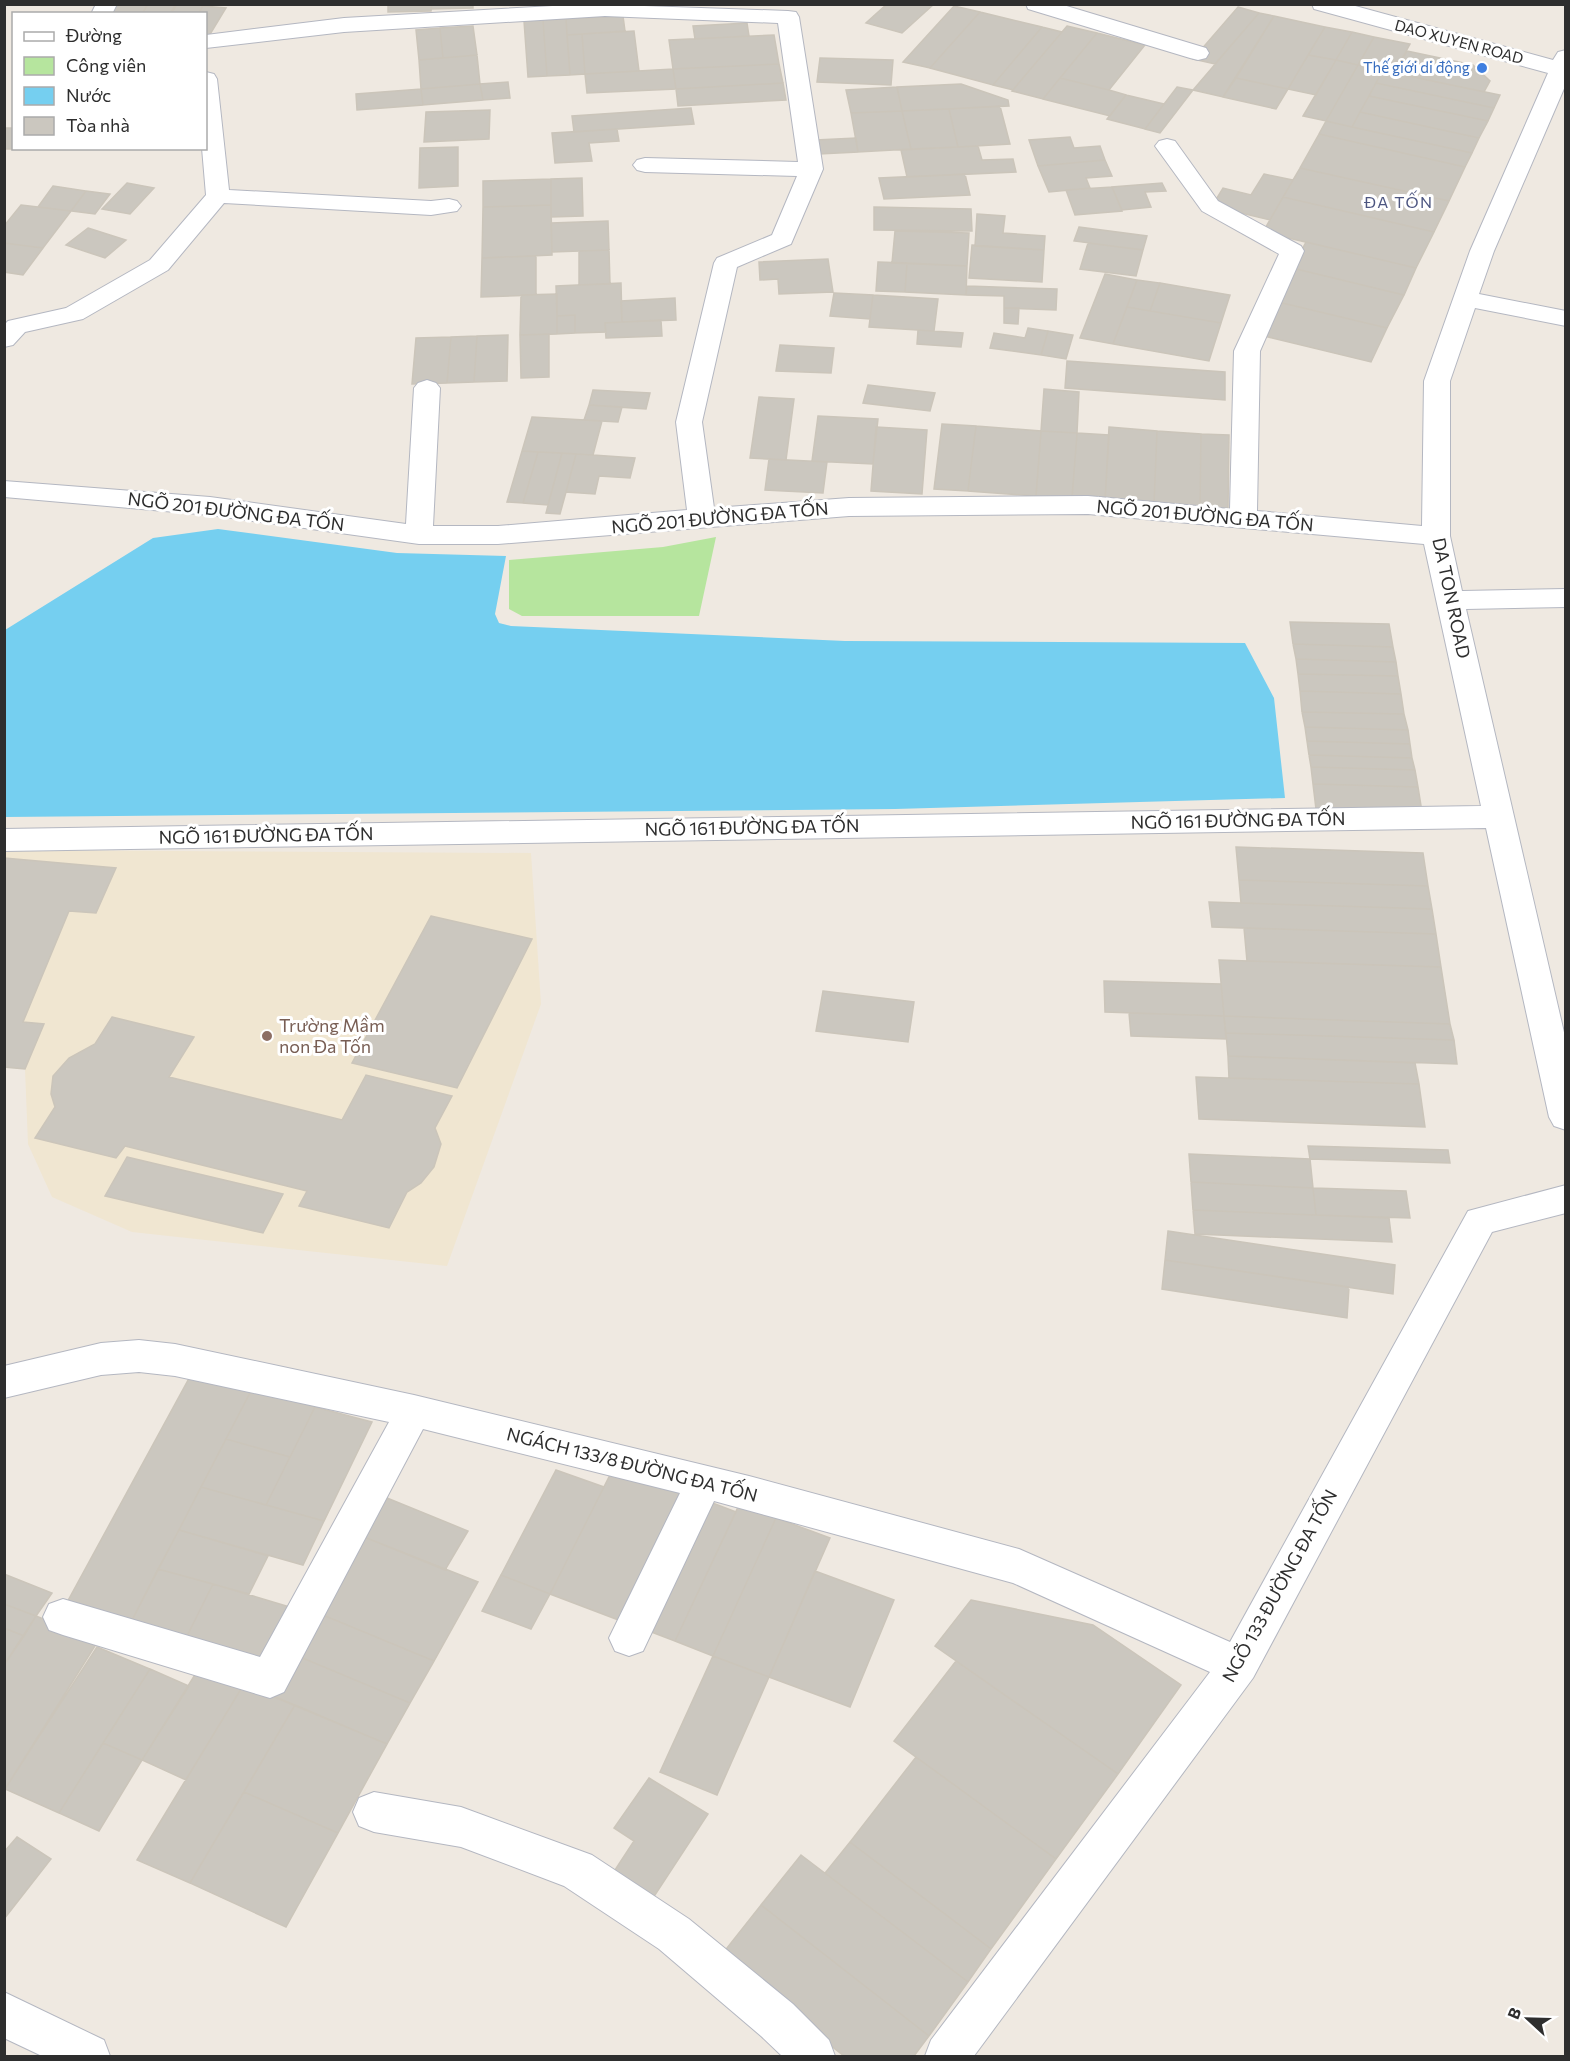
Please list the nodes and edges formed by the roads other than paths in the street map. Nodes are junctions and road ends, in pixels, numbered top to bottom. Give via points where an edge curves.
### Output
1 (1036, 4) edge
2 (1106, 4) edge
3 (1322, 4) edge
4 (1089, 20) junction
5 (207, 42) edge
6 (1198, 53) dead end
7 (1563, 63) edge
8 (207, 89) edge
9 (1167, 146) dead end
10 (645, 165) dead end
11 (811, 169) junction
12 (218, 196) junction
13 (449, 206) dead end
14 (1465, 299) junction
15 (1566, 319) edge
16 (4, 340) edge
17 (428, 388) dead end
18 (4, 489) edge
19 (702, 517) junction
20 (1243, 520) junction
21 (419, 535) junction
22 (1436, 536) junction
23 (1566, 598) edge
24 (1450, 600) junction
25 (1499, 816) junction
26 (4, 840) edge
27 (1566, 1117) edge
28 (1566, 1199) edge
29 (4, 1382) edge
30 (414, 1411) junction
31 (704, 1483) junction
32 (63, 1617) dead end
33 (629, 1638) dead end
34 (1239, 1665) junction
35 (374, 1812) dead end
36 (4, 2014) edge
37 (88, 2056) edge
38 (813, 2056) edge
39 (947, 2056) edge

1 - 4 street
2 - 4 street
3 - 7 street, DAO XUYEN ROAD
4 - 6 street
5 - 11 street via 344,25 605,10 789,17
7 - 14 street, DA TON ROAD
8 - 12 street
9 - 20 street via 1210,206 1292,251 1247,351
10 - 11 street
11 - 19 street via 782,239 726,263 689,422
12 - 13 street
12 - 16 street via 159,265 74,314 17,326
14 - 15 street
14 - 22 street, DA TON ROAD via 1437,381
17 - 21 street
18 - 21 street, NGÕ 201 ĐƯỜNG ĐA TỐN via 210,506
19 - 20 street, NGÕ 201 ĐƯỜNG ĐA TỐN via 849,507 1088,505
19 - 21 street, NGÕ 201 ĐƯỜNG ĐA TỐN via 498,535
20 - 22 street, NGÕ 201 ĐƯỜNG ĐA TỐN
22 - 24 street, DA TON ROAD
23 - 24 street
24 - 25 street, DA TON ROAD
25 - 26 street, NGÕ 161 ĐƯỜNG ĐA TỐN
25 - 27 street, DA TON ROAD
28 - 34 street, NGÕ 133 ĐƯỜNG ĐA TỐN via 1480,1221
29 - 30 street, NGÁCH 133/8 ĐƯỜNG ĐA TỐN via 100,1359 139,1356
30 - 31 street, NGÁCH 133/8 ĐƯỜNG ĐA TỐN
30 - 32 street via 270,1679
31 - 33 street
31 - 34 street, NGÁCH 133/8 ĐƯỜNG ĐA TỐN via 1019,1567
34 - 39 street, NGÕ 133 ĐƯỜNG ĐA TỐN
35 - 38 street via 461,1827 577,1870 674,1934 777,2020
36 - 37 street

